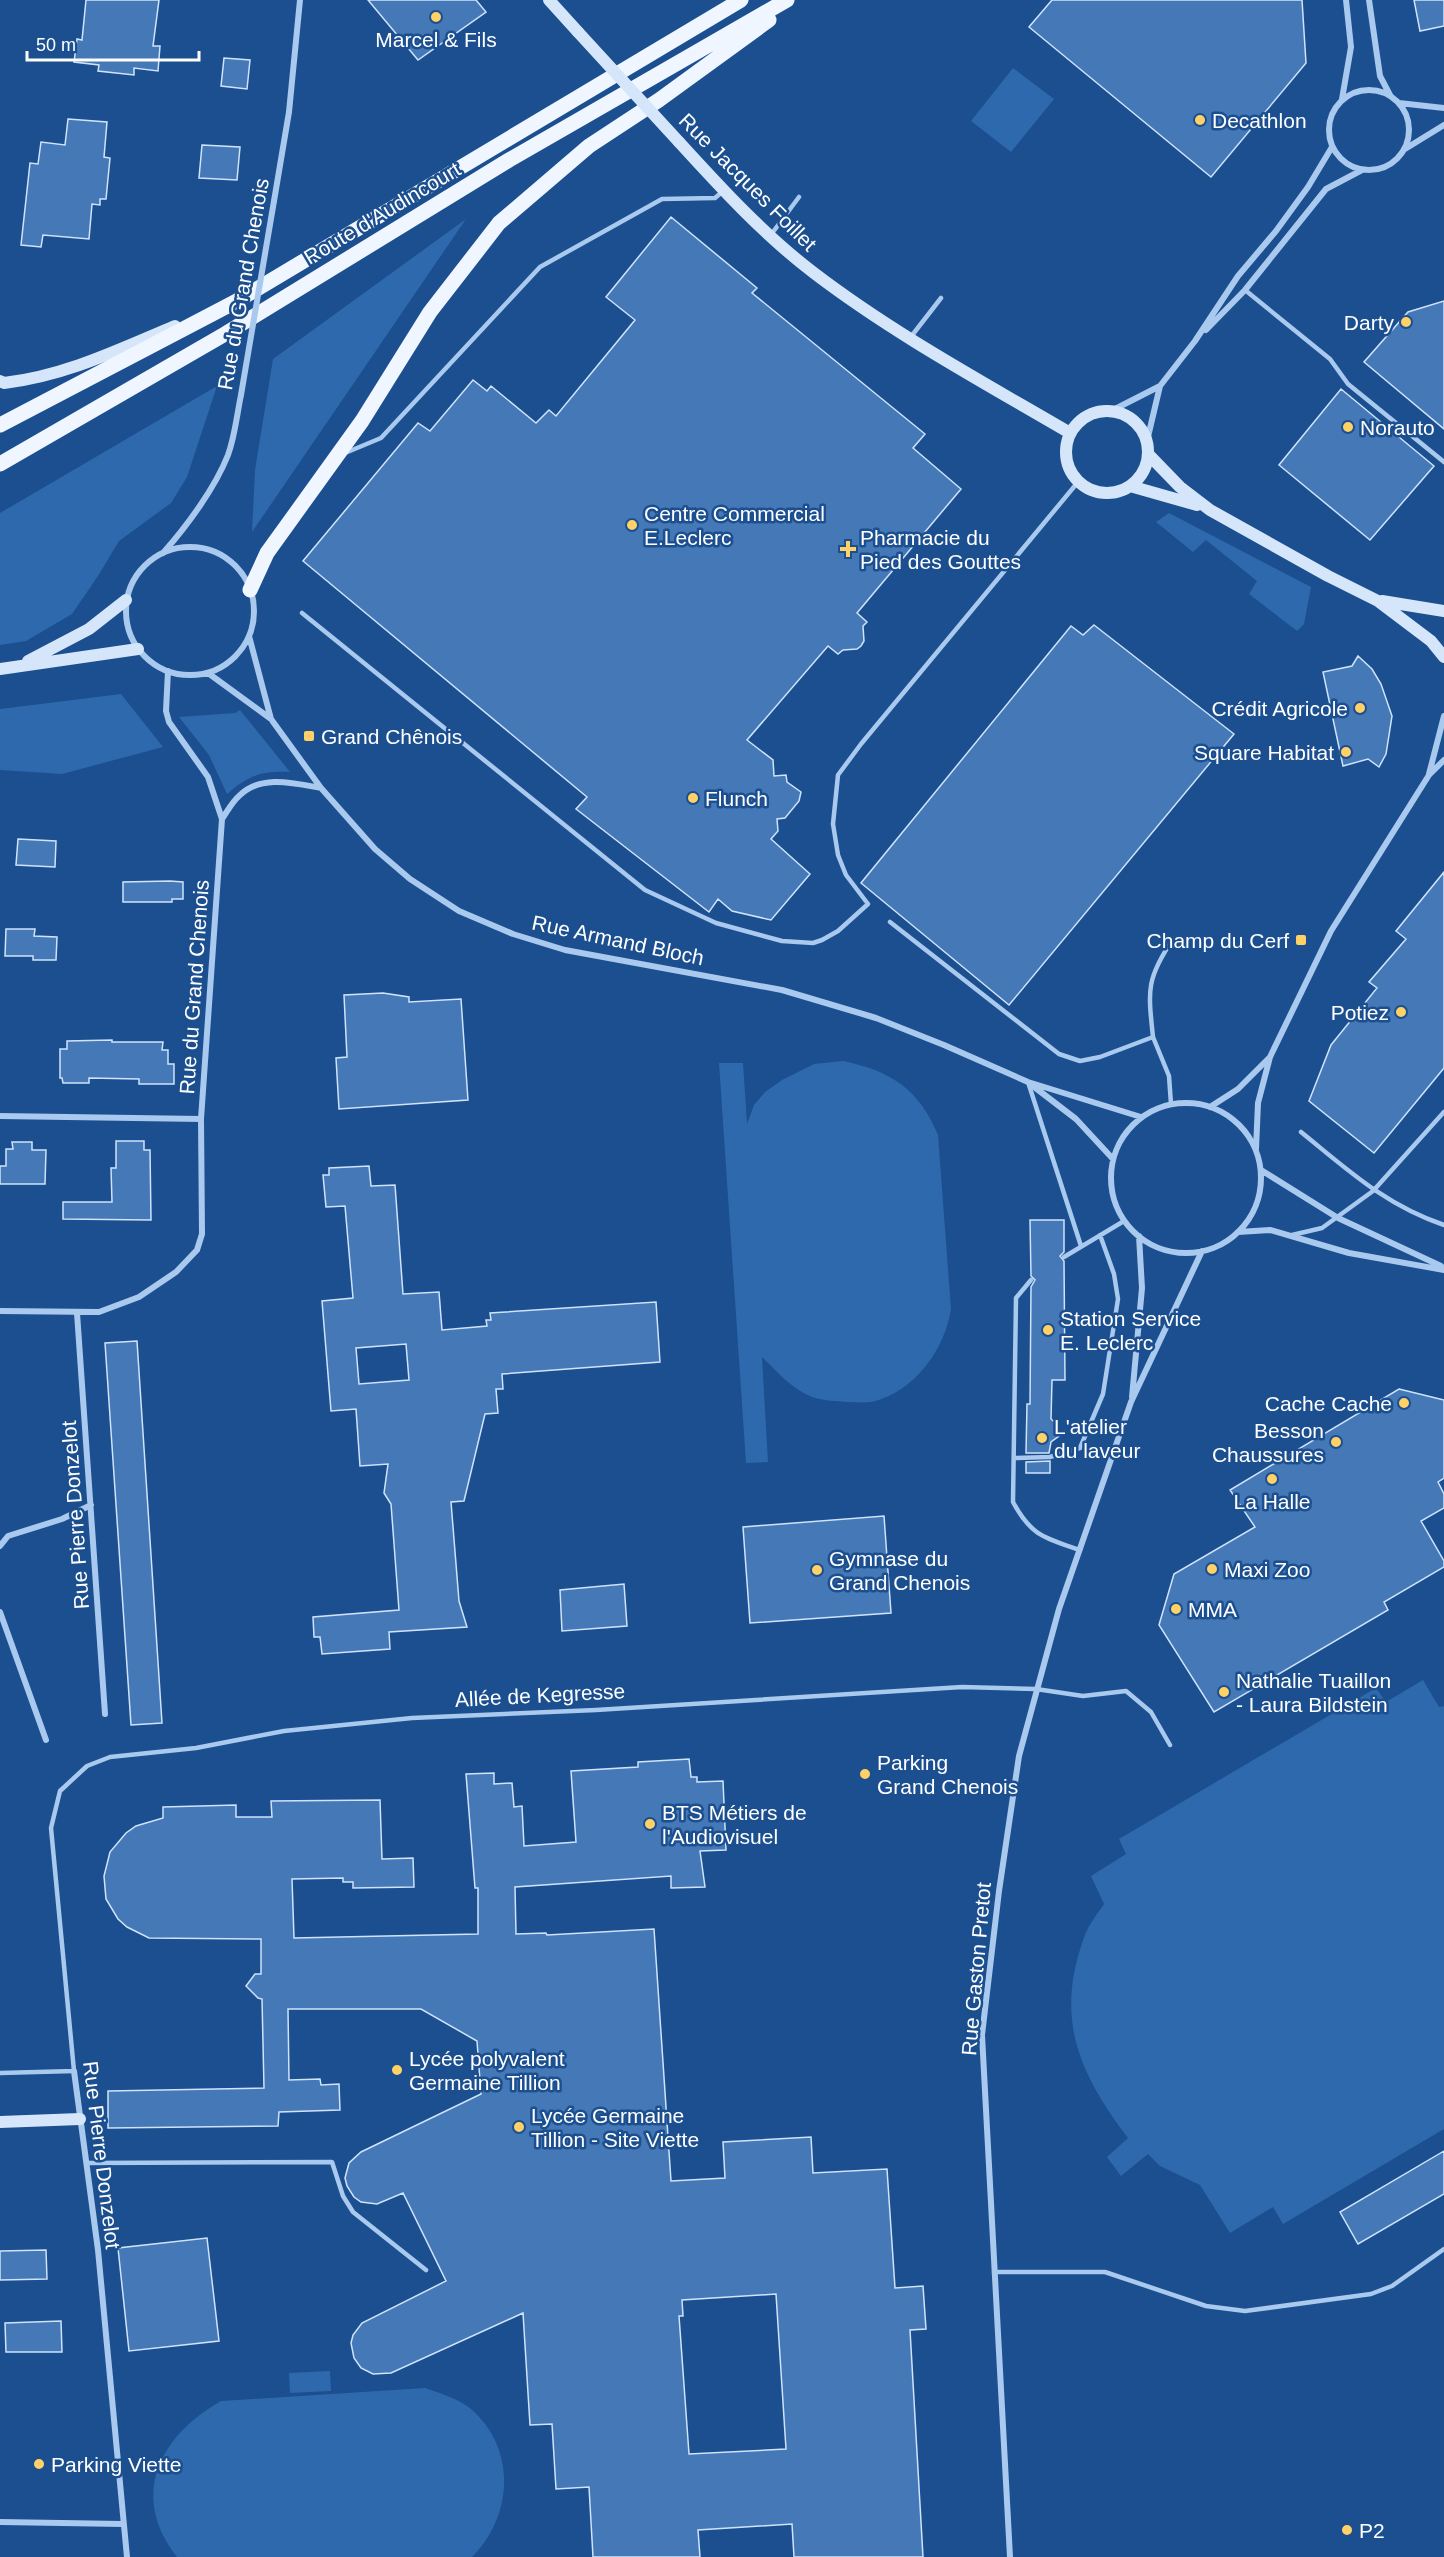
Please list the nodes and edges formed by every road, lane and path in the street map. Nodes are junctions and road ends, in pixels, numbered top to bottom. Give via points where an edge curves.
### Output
1 (300, 0) edge
2 (549, 0) edge
3 (741, 0) edge
4 (787, 0) edge
5 (797, 0) edge
6 (1346, 0) edge
7 (1369, 0) edge
8 (1390, 95) junction
9 (1342, 99) junction
10 (1399, 103) junction
11 (1444, 108) edge
12 (1444, 124) edge
13 (1332, 147) junction
14 (1404, 149) junction
15 (1362, 170) junction
16 (724, 190) junction
17 (799, 197) dead end
18 (770, 236) junction
19 (1245, 290) junction
20 (941, 298) dead end
21 (234, 302) junction
22 (910, 338) junction
23 (1195, 341) junction
24 (1, 383) edge
25 (1160, 386) junction
26 (1111, 411) junction
27 (0, 424) edge
28 (1070, 433) junction
29 (1147, 448) junction
30 (336, 457) junction
31 (1444, 462) edge
32 (0, 464) edge
33 (1078, 482) junction
34 (1130, 486) junction
35 (1210, 510) junction
36 (162, 553) junction
37 (250, 590) junction
38 (126, 600) junction
39 (1378, 601) junction
40 (1444, 610) edge
41 (302, 613) dead end
42 (249, 636) junction
43 (138, 649) junction
44 (1444, 657) edge
45 (22, 665) junction
46 (0, 669) edge
47 (168, 671) junction
48 (208, 673) junction
49 (1444, 716) edge
50 (271, 719) junction
51 (1444, 760) edge
52 (1429, 775) junction
53 (321, 788) junction
54 (222, 819) junction
55 (890, 922) dead end
56 (1173, 939) dead end
57 (1153, 1037) junction
58 (1270, 1057) junction
59 (1028, 1082) junction
60 (1171, 1104) junction
61 (1210, 1107) junction
62 (1444, 1112) edge
63 (0, 1116) edge
64 (1141, 1117) junction
65 (201, 1119) junction
66 (1301, 1132) dead end
67 (1256, 1150) junction
68 (1113, 1159) junction
69 (1261, 1170) junction
70 (1373, 1191) junction
71 (1338, 1218) junction
72 (1124, 1221) junction
73 (1444, 1225) edge
74 (1238, 1232) junction
75 (1100, 1235) junction
76 (1293, 1235) junction
77 (1139, 1236) junction
78 (1081, 1246) junction
79 (1202, 1251) junction
80 (1064, 1257) dead end
81 (1444, 1269) edge
82 (1031, 1280) dead end
83 (0, 1311) edge
84 (77, 1313) junction
85 (1131, 1402) junction
86 (1014, 1458) junction
87 (91, 1505) junction
88 (0, 1546) edge
89 (1080, 1550) junction
90 (0, 1612) edge
91 (1035, 1689) junction
92 (105, 1714) dead end
93 (46, 1740) dead end
94 (1170, 1745) dead end
95 (60, 1791) joint
96 (74, 2071) junction
97 (0, 2073) edge
98 (80, 2119) junction
99 (0, 2122) edge
100 (86, 2163) junction
101 (1444, 2249) edge
102 (426, 2270) dead end
103 (994, 2272) junction
104 (0, 2522) edge
105 (123, 2524) junction
106 (127, 2557) edge
107 (1010, 2557) edge

1 - 36 street, Rue du Grand Chenois, bridge via 289,112 242,395 228,454 199,507
2 - 16 street, Rue Jacques Foillet, bridge
3 - 21 main road, Route d'Audincourt
4 - 32 main road, Route d'Audincourt via 509,160 225,334
5 - 30 main road via 589,146 500,223 430,312
6 - 9 street via 1351,47
7 - 8 street via 1380,76
8 - 9 street via 1366,90
8 - 10 street
9 - 13 street via 1329,121
10 - 11 street
10 - 14 street via 1409,125
12 - 14 street
13 - 15 street via 1340,158
13 - 23 street via 1308,187 1238,276
14 - 15 street via 1387,166
15 - 19 street via 1326,189
16 - 18 street, Rue Jacques Foillet
16 - 30 lane via 715,198 662,199 540,267 381,438
17 - 18 lane
18 - 22 street, Rue Jacques Foillet via 812,272
19 - 23 street
19 - 31 lane via 1330,359 1348,384
20 - 22 lane
21 - 24 street, Route d'Audincourt via 60,374
21 - 27 main road, Route d'Audincourt
22 - 28 street, Rue Jacques Foillet
23 - 25 street
25 - 26 street
25 - 29 street
26 - 28 street via 1087,416
26 - 29 street via 1134,421
28 - 33 street via 1066,459
29 - 34 street via 1146,466
29 - 35 street via 1180,487
30 - 37 main road via 267,552
33 - 34 street via 1103,493
33 - 41 lane via 838,775 832,824 838,855 846,875 868,904 838,931 813,943 782,941 716,923 645,890
34 - 35 street
35 - 39 street
36 - 37 street via 202,548 223,556 240,571
36 - 38 street via 133,581
37 - 42 street via 254,621
38 - 43 street via 126,618
38 - 45 street via 89,629
39 - 40 street
39 - 44 street via 1431,641
42 - 48 street via 232,659
42 - 50 street, Rue Armand Bloch
43 - 45 street
43 - 47 street via 152,663
45 - 46 street
47 - 48 street
47 - 54 street, Rue du Grand Chenois via 169,722 208,777
48 - 50 street, Rue Armand Bloch
49 - 52 street
50 - 53 street, Rue Armand Bloch
51 - 52 street
52 - 58 street via 1330,931
53 - 54 street via 288,781 254,786 239,796
53 - 59 street, Rue Armand Bloch via 375,849 410,879 459,911 513,934 565,950 782,990 876,1018
54 - 65 street, Rue du Grand Chenois
55 - 57 lane via 1059,1054 1080,1061
56 - 57 lane via 1158,961 1149,988
57 - 60 lane via 1170,1076
58 - 61 street via 1238,1089
58 - 67 street via 1258,1103
59 - 64 street, Rue Armand Bloch
59 - 68 street, Rue Armand Bloch via 1076,1119
59 - 78 lane
60 - 61 street
60 - 64 street
61 - 67 street via 1229,1116 1245,1131
62 - 70 lane
63 - 65 street, Rue du Grand Chenois
64 - 68 street via 1124,1136
65 - 84 street via 202,1234 197,1250 176,1272 139,1297 99,1312
66 - 70 lane
67 - 69 street
68 - 72 street via 1114,1201
69 - 71 street
69 - 74 street via 1260,1193 1252,1214
70 - 71 lane
70 - 73 lane
71 - 76 lane via 1322,1228
71 - 81 street
72 - 75 lane
72 - 77 street
74 - 76 street via 1270,1230
74 - 79 street
75 - 78 lane
75 - 86 lane via 1118,1299 1103,1394 1080,1448 1050,1457
76 - 81 street via 1349,1253
77 - 79 street via 1169,1250
77 - 85 street, Rue Gaston Pretot via 1142,1288
78 - 80 lane
79 - 85 street, Rue Gaston Pretot
82 - 86 lane via 1016,1298
83 - 84 street
84 - 87 street, Rue Pierre Donzelot
85 - 89 street, Rue Gaston Pretot
86 - 89 lane via 1013,1502 1022,1519 1042,1537
87 - 88 street via 8,1536
87 - 92 street, Rue Pierre Donzelot
89 - 91 street, Rue Gaston Pretot
90 - 93 street
91 - 94 lane, Allée de Kegresse via 1083,1696 1126,1691 1151,1712
91 - 95 lane, Allée de Kegresse via 962,1687 330,1726 196,1748 110,1757 87,1766
91 - 103 street, Rue Gaston Pretot via 1019,1756 982,2035
95 - 96 lane, Rue Pierre Donzelot via 51,1828
96 - 97 lane
96 - 98 street, Rue Pierre Donzelot
98 - 99 street
98 - 100 street, Rue Pierre Donzelot
100 - 102 lane via 332,2162 343,2196 353,2212
100 - 105 street, Rue Pierre Donzelot via 98,2250
101 - 103 lane via 1392,2286 1371,2294 1245,2312 1206,2306 1105,2272
103 - 107 street, Rue Gaston Pretot
104 - 105 street
105 - 106 street, Rue Pierre Donzelot

